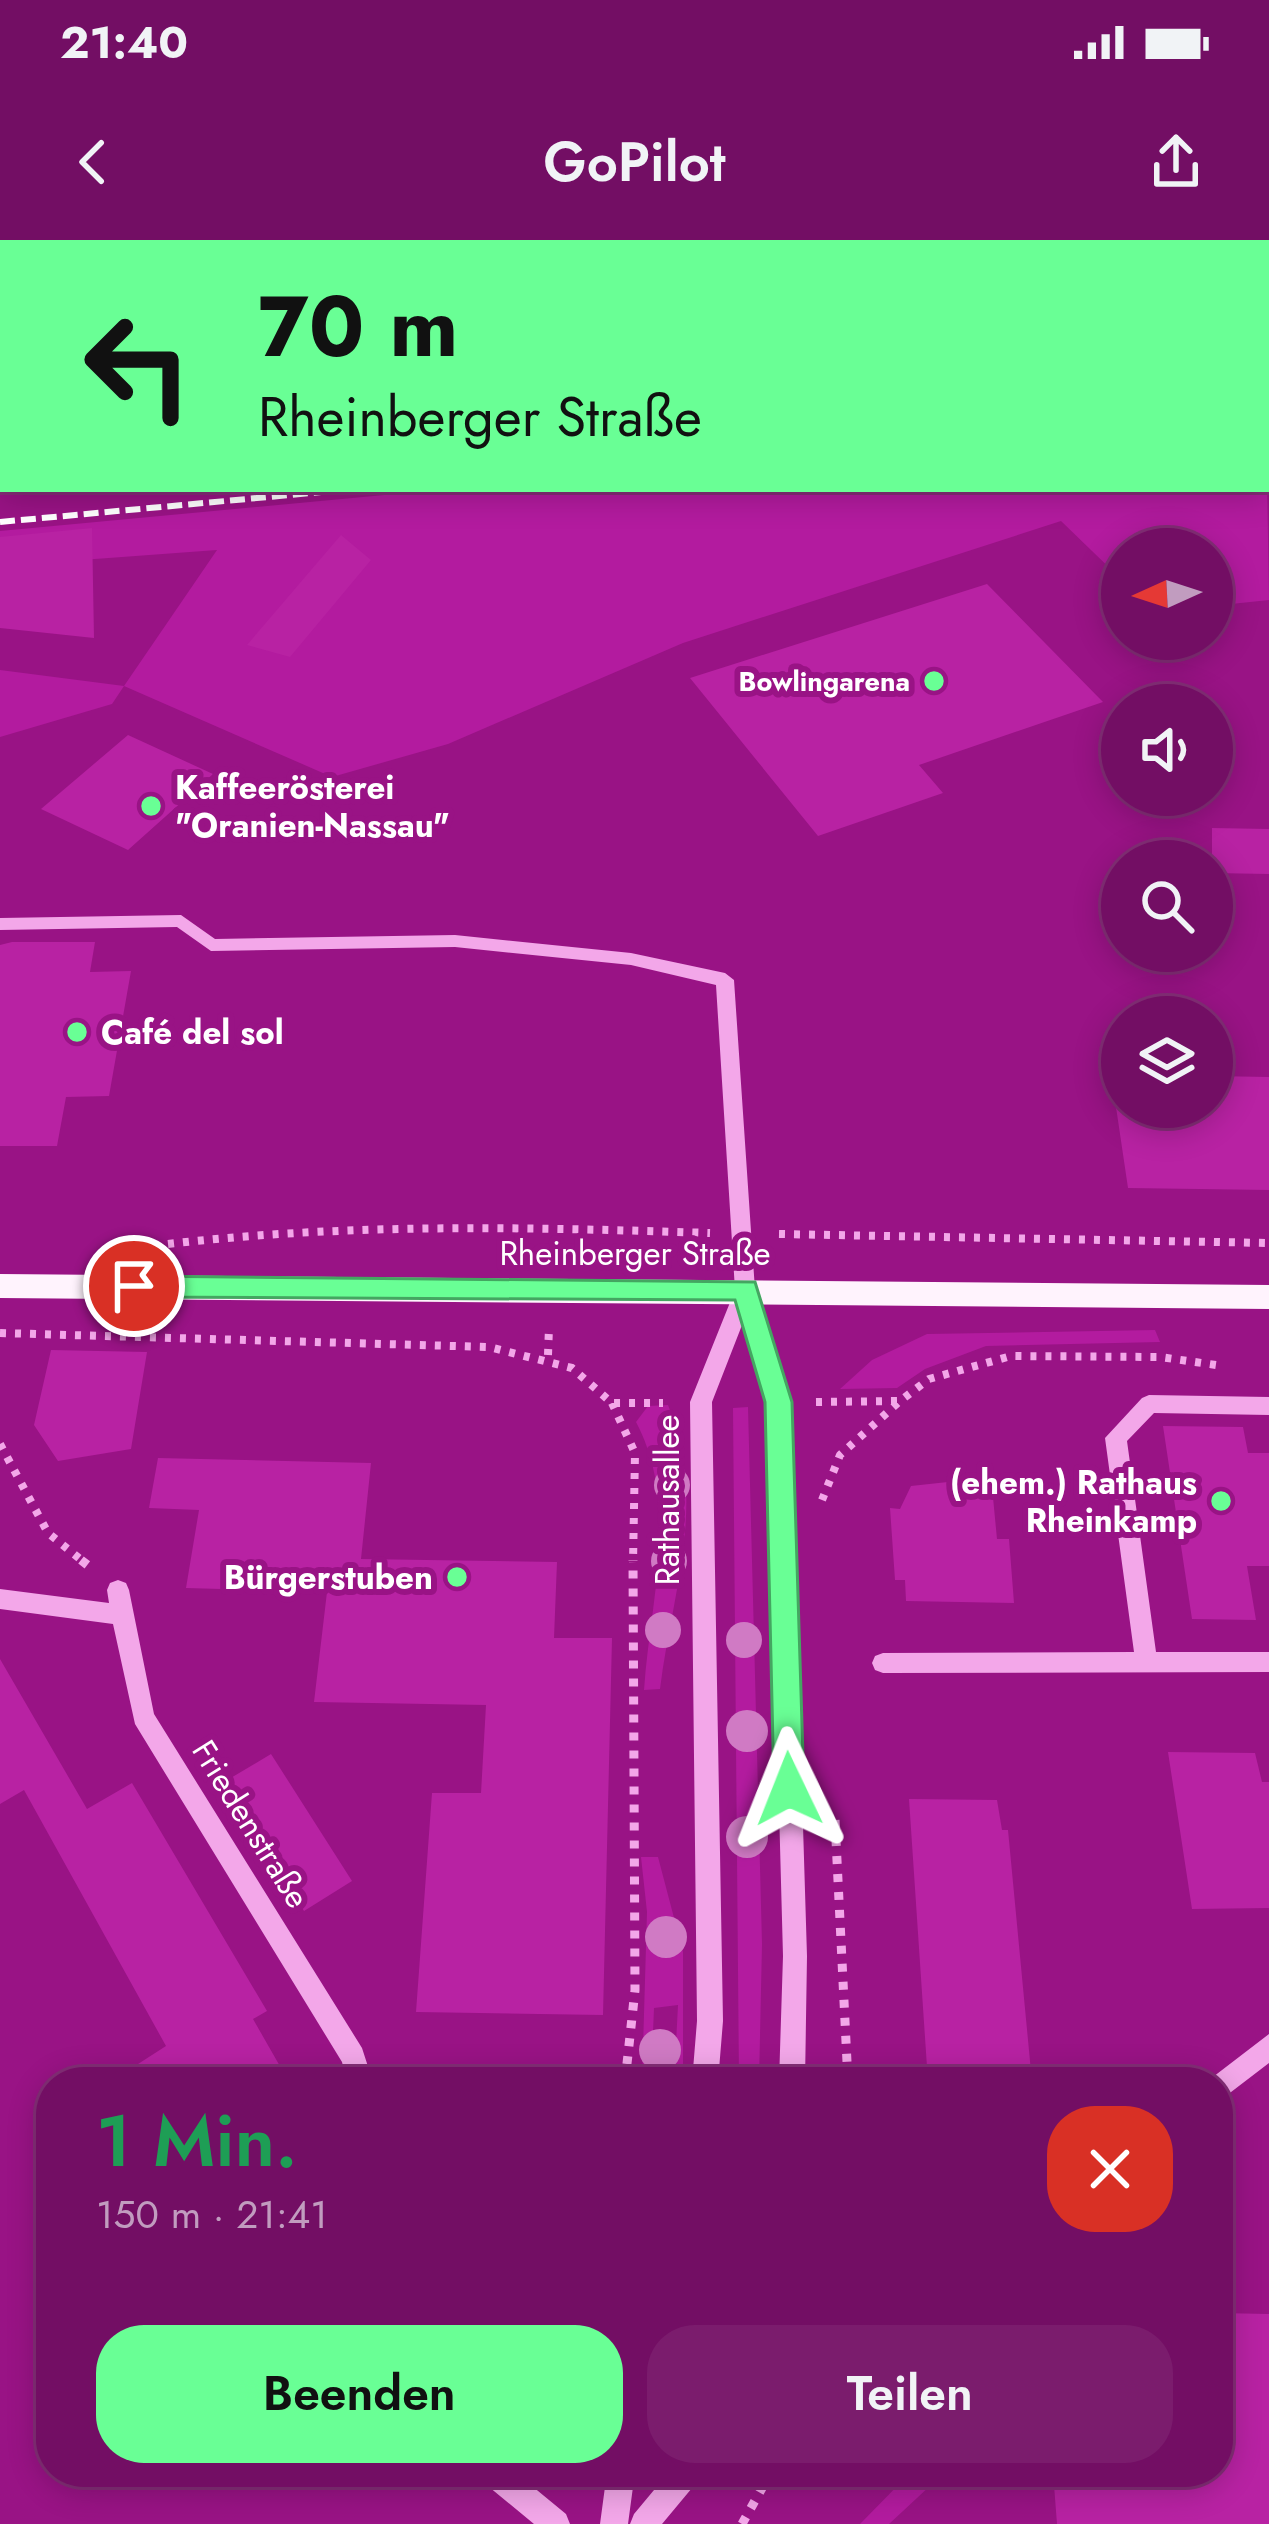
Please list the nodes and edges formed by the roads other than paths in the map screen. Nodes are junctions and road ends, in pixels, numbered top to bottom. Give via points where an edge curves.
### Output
1 (0, 924) edge
2 (0, 1286) edge
3 (746, 1290) junction
4 (1269, 1297) edge
5 (1269, 1406) edge
6 (0, 1599) edge
7 (1146, 1660) junction
8 (1269, 1662) edge
9 (884, 1663) dead end
10 (1269, 2047) edge
11 (356, 2067) edge
12 (706, 2067) edge
13 (793, 2067) edge
14 (1233, 2077) edge
15 (511, 2487) edge
16 (619, 2487) edge
17 (675, 2487) edge
18 (556, 2524) edge
19 (614, 2524) edge
20 (644, 2524) edge

1 - 3 street via 181,921 212,945 454,940 631,958 725,980
2 - 3 main road, Rheinberger Straße
3 - 4 main road, Rheinberger Straße
3 - 12 street, Rathausallee via 701,1402
3 - 13 street via 778,1402
5 - 7 street via 1149,1404 1116,1438
6 - 11 street, Friedenstraße via 120,1602 143,1717
7 - 8 street
7 - 9 street
10 - 14 street
15 - 18 street
16 - 19 street
17 - 20 street

